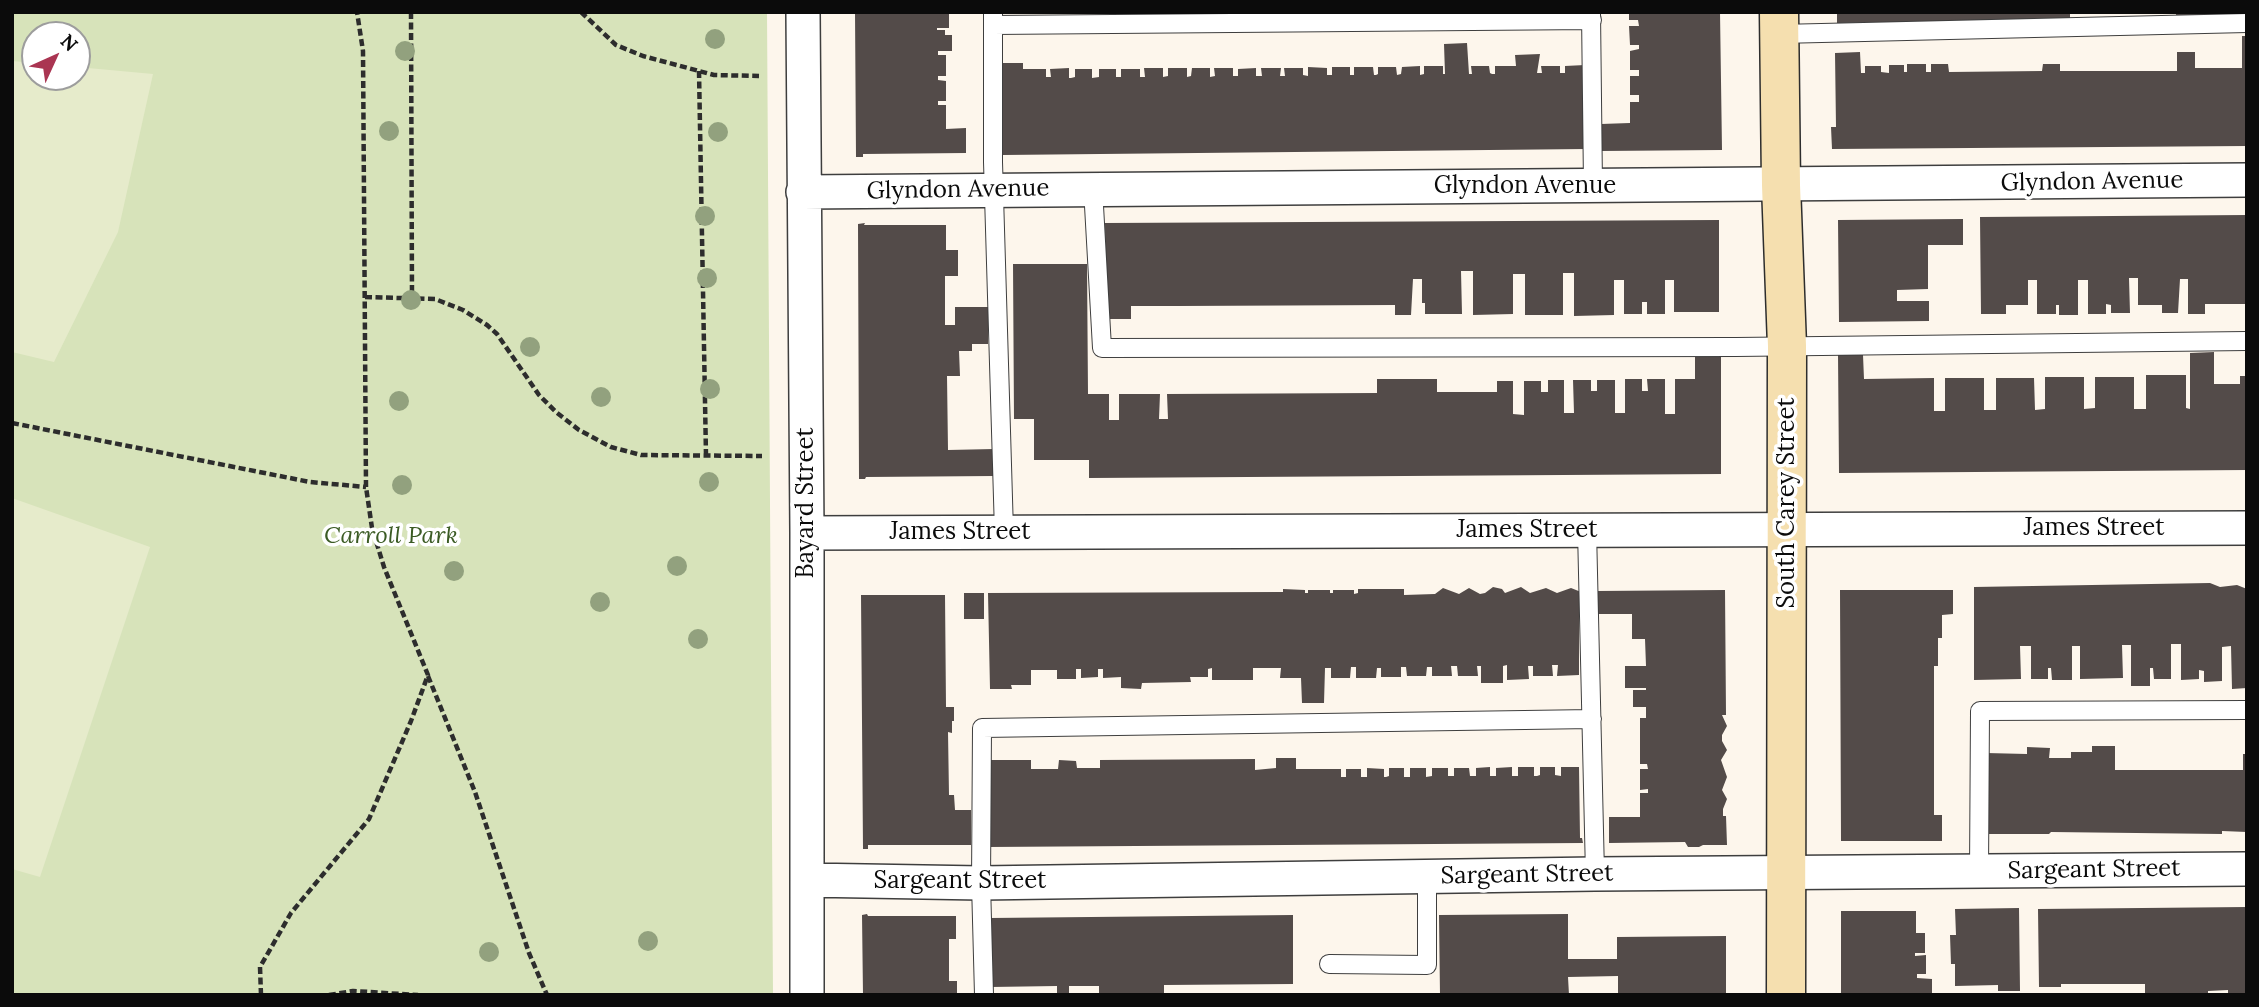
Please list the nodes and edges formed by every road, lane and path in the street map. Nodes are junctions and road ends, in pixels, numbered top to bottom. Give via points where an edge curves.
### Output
1 (357, 12) edge
2 (411, 12) edge
3 (581, 12) edge
4 (803, 12) edge
5 (1591, 16) edge
6 (993, 19) edge
7 (1779, 23) edge
8 (2247, 23) edge
9 (699, 71) junction
10 (759, 76) dead end
11 (2247, 180) edge
12 (1781, 185) junction
13 (1593, 186) junction
14 (1093, 188) junction
15 (993, 189) junction
16 (803, 192) junction
17 (365, 297) junction
18 (412, 298) junction
19 (2247, 341) edge
20 (1787, 346) junction
21 (12, 424) edge
22 (706, 456) junction
23 (762, 456) dead end
24 (366, 487) junction
25 (2247, 528) edge
26 (1587, 530) junction
27 (1788, 530) junction
28 (1004, 532) junction
29 (807, 533) junction
30 (428, 675) junction
31 (2247, 710) edge
32 (1592, 719) junction
33 (2247, 869) edge
34 (1979, 872) junction
35 (1595, 874) junction
36 (1785, 874) junction
37 (1427, 876) junction
38 (807, 880) junction
39 (981, 883) junction
40 (1329, 964) dead end
41 (261, 995) edge
42 (329, 995) edge
43 (418, 995) edge
44 (547, 995) edge
45 (807, 995) edge
46 (984, 995) edge
47 (1786, 995) edge

1 - 17 path via 363,51
2 - 18 path
3 - 9 path via 616,45
4 - 16 street, Bayard Street
5 - 6 lane
5 - 13 lane
6 - 15 lane
7 - 8 lane
7 - 12 main road, South Carey Street
9 - 10 path
9 - 22 path
11 - 12 street, Glyndon Avenue
12 - 13 street, Glyndon Avenue
12 - 20 main road, South Carey Street
13 - 14 street, Glyndon Avenue
14 - 15 street, Glyndon Avenue
14 - 20 lane via 1102,348
15 - 16 street, Glyndon Avenue
15 - 28 lane
16 - 29 street, Bayard Street
17 - 18 path
17 - 24 path
18 - 22 path via 435,299 487,325 539,395 579,430 611,447 641,455
19 - 20 lane
20 - 27 main road, South Carey Street
21 - 24 path via 310,482
22 - 23 path
24 - 30 path via 384,567
25 - 27 street, James Street
26 - 27 street, James Street
26 - 28 street, James Street
26 - 32 lane
27 - 36 main road, South Carey Street
28 - 29 street, James Street
29 - 38 street, Bayard Street
30 - 41 path via 369,819 291,913 260,967
30 - 44 path
31 - 34 lane via 1980,711
32 - 35 lane
32 - 39 lane via 982,728
33 - 34 street, Sargeant Street
34 - 36 street, Sargeant Street
35 - 36 street, Sargeant Street
35 - 37 street, Sargeant Street
36 - 47 main road, South Carey Street
37 - 39 street, Sargeant Street
37 - 40 lane via 1427,965
38 - 39 street, Sargeant Street
38 - 45 street, Bayard Street
39 - 46 lane
42 - 43 path via 353,991

